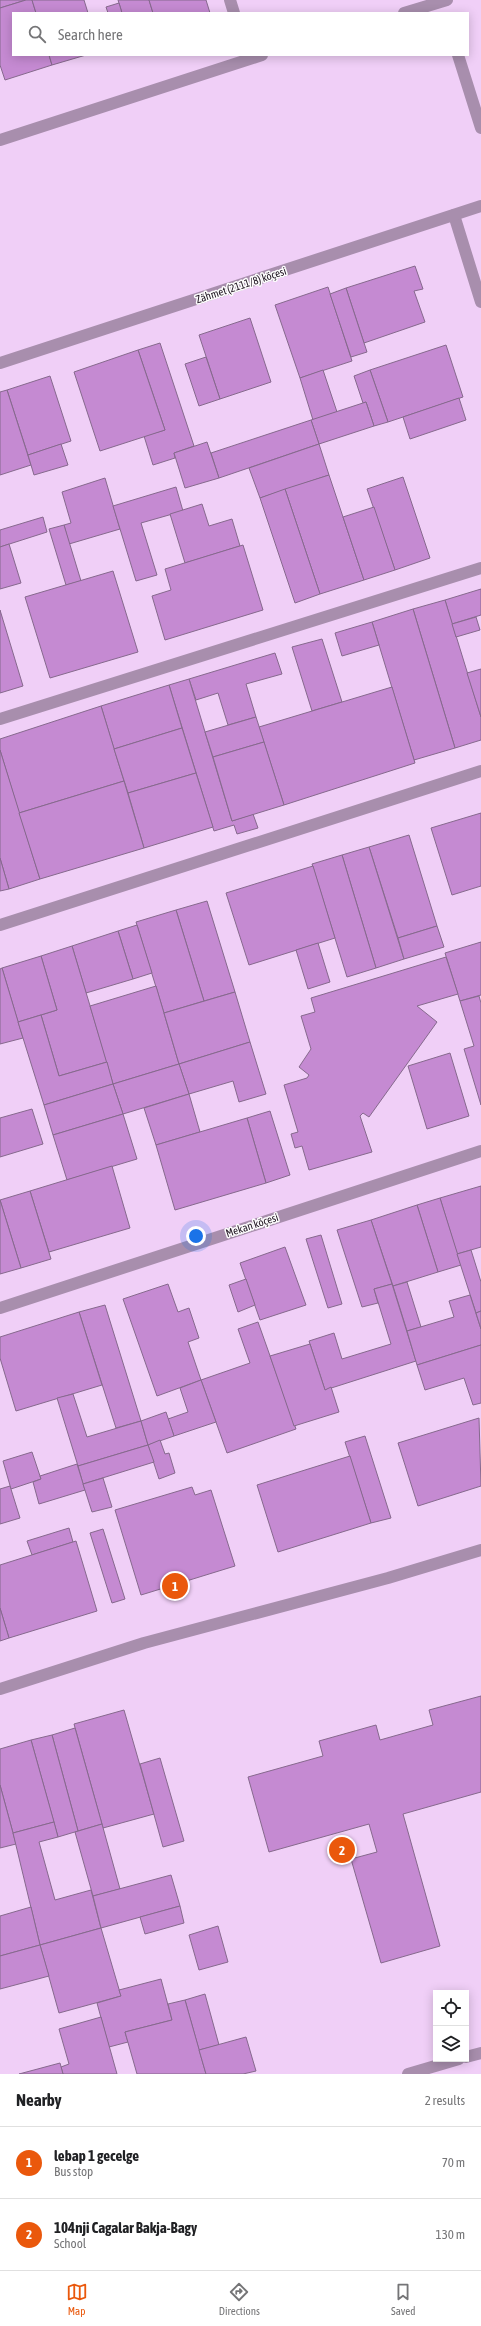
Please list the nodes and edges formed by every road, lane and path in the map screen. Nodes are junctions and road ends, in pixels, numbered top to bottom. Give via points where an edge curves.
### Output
1 (230, 0) edge
2 (444, 5) edge
3 (234, 12) edge
4 (409, 12) edge
5 (458, 56) edge
6 (248, 57) edge
7 (481, 128) edge
8 (0, 140) edge
9 (481, 206) edge
10 (454, 215) junction
11 (481, 302) edge
12 (0, 363) edge
13 (481, 568) edge
14 (0, 719) edge
15 (481, 771) edge
16 (0, 925) edge
17 (481, 1151) edge
18 (0, 1308) edge
19 (481, 1550) edge
20 (0, 1688) edge
21 (481, 2052) edge
22 (469, 2056) edge
23 (449, 2062) edge
24 (408, 2074) edge

1 - 3 street
2 - 4 street
5 - 7 street
6 - 8 street
9 - 10 street, Zähmet (2111/8) köçesi
10 - 11 street
10 - 12 street, Zähmet (2111/8) köçesi
13 - 14 street
15 - 16 street
17 - 18 street, Mekan köçesi
19 - 20 street via 388,1578 144,1643
21 - 22 street
23 - 24 street

